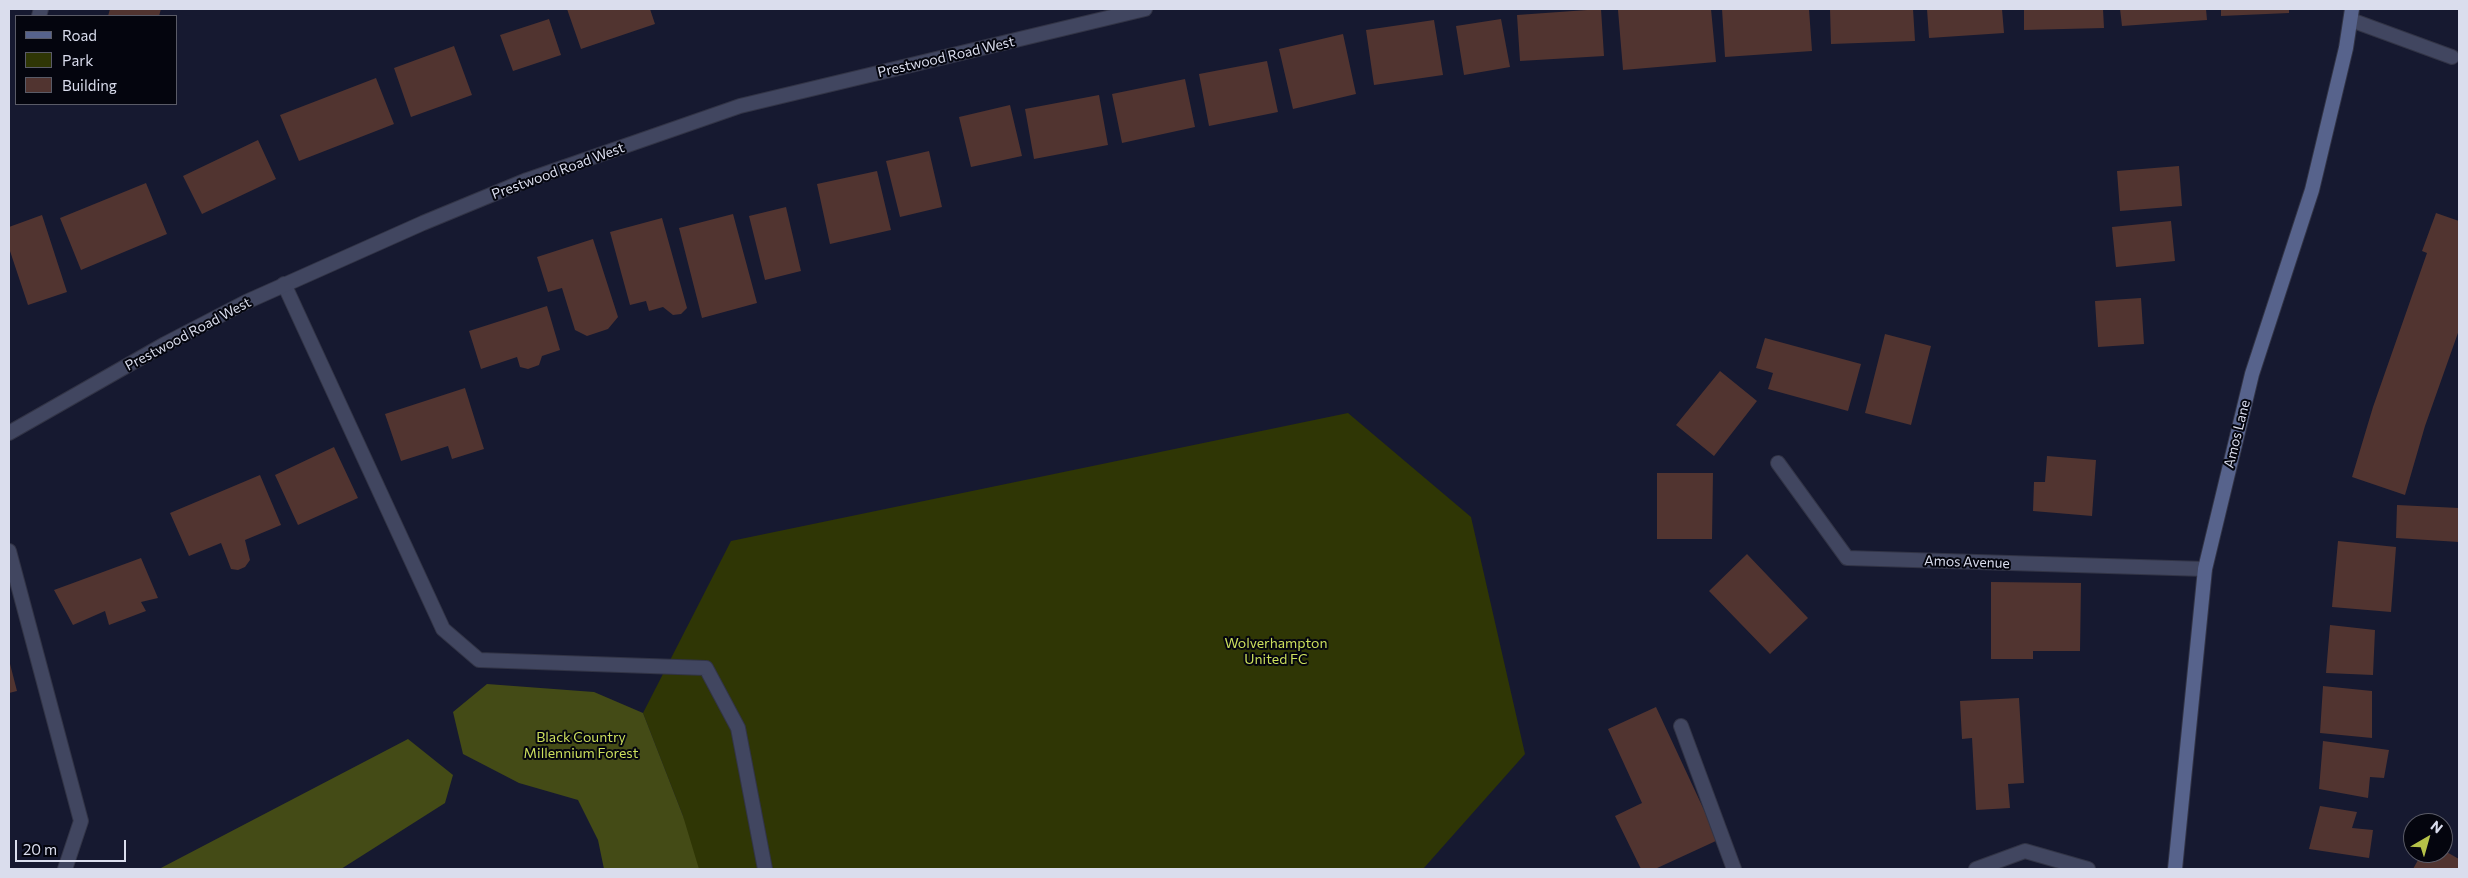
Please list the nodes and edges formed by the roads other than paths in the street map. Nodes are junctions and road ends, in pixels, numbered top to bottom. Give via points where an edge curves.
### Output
1 (1145, 9) edge
2 (2352, 14) edge
3 (2452, 58) dead end
4 (284, 284) junction
5 (9, 434) edge
6 (1778, 463) dead end
7 (9, 551) edge
8 (2204, 569) junction
9 (1681, 726) dead end
10 (65, 869) edge
11 (765, 869) edge
12 (1734, 869) edge
13 (1976, 869) edge
14 (2088, 869) edge
15 (2175, 869) edge

1 - 4 street, Prestwood Road West via 740,106 527,180
2 - 3 street
2 - 8 main road, Amos Lane via 2312,190 2252,374
4 - 5 street, Prestwood Road West via 165,344
4 - 11 street via 443,630 479,660 706,668 738,728
6 - 8 street, Amos Avenue via 1847,558
7 - 10 street via 81,821
8 - 15 main road, Amos Lane
9 - 12 street
13 - 14 street via 2025,851

